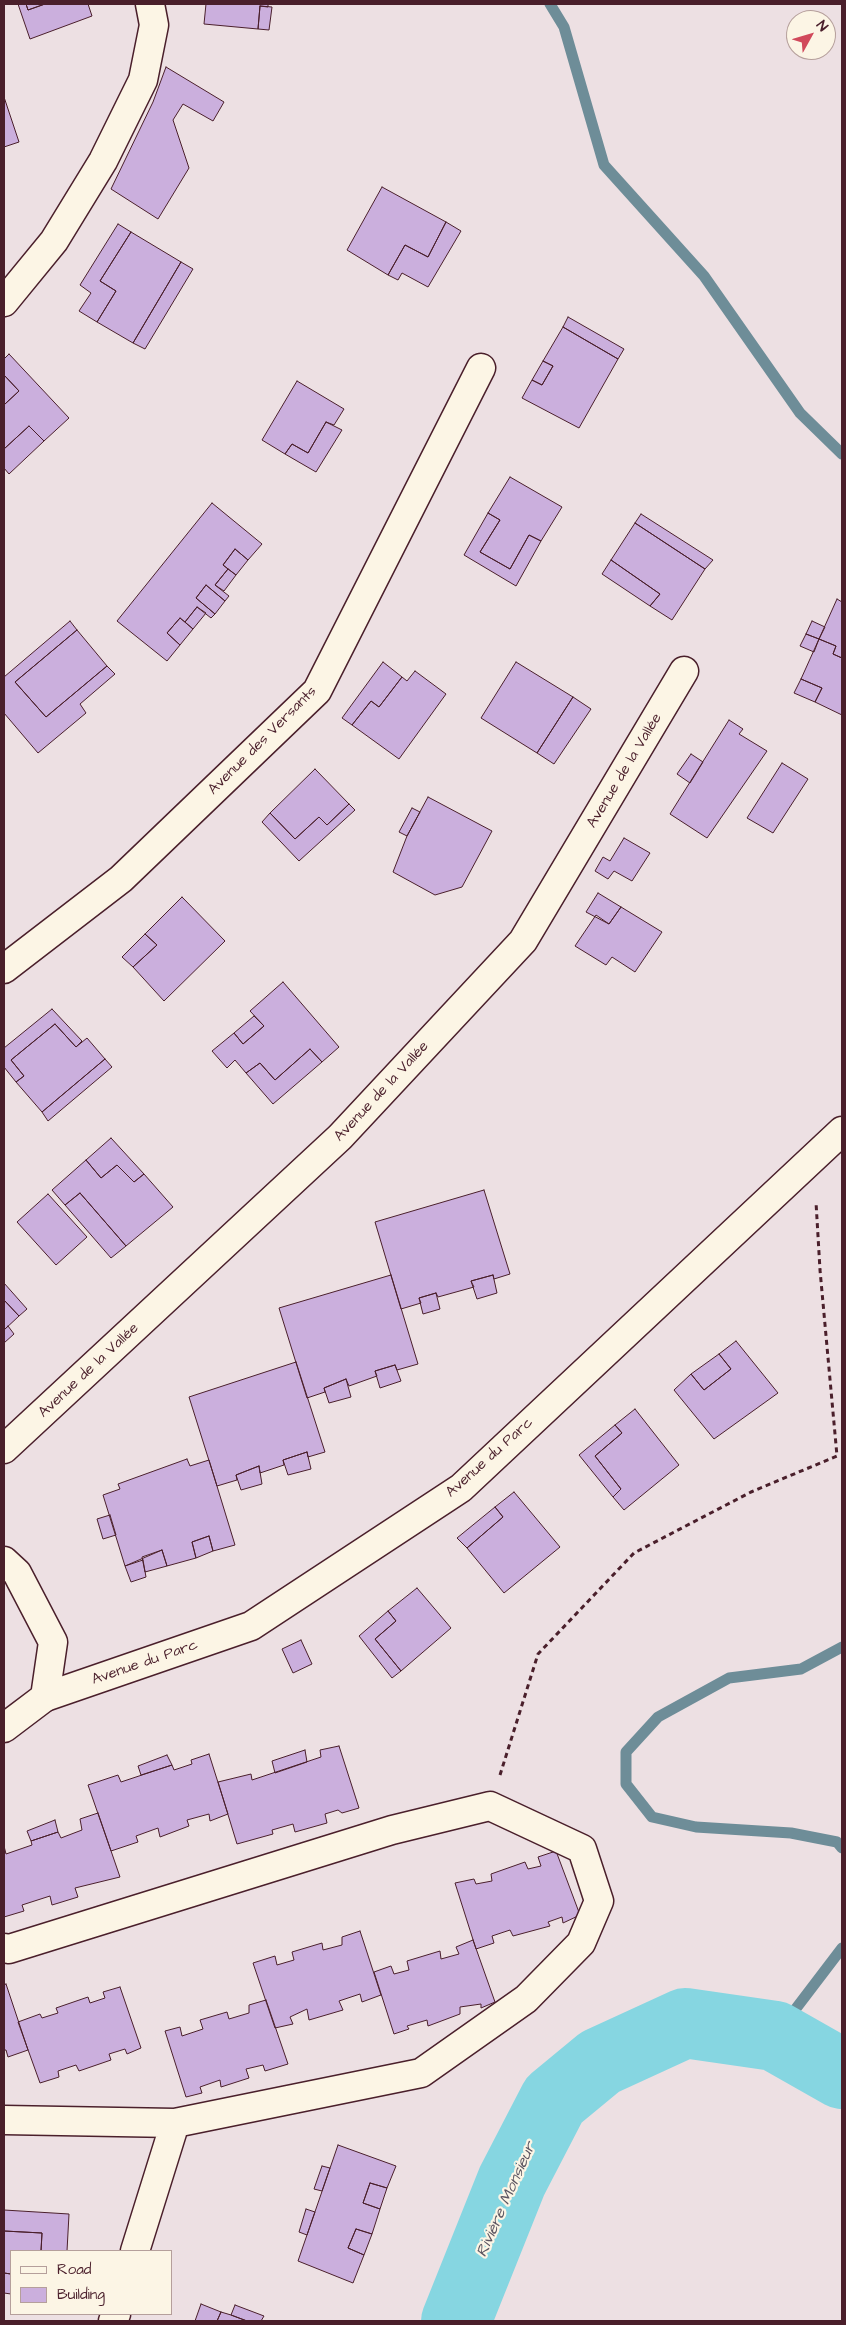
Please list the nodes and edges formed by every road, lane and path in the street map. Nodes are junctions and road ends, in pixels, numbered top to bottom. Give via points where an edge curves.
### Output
1 (150, 4) edge
2 (4, 302) edge
3 (481, 368) dead end
4 (684, 671) dead end
5 (4, 969) edge
6 (842, 1131) edge
7 (814, 1157) junction
8 (4, 1449) edge
9 (4, 1561) edge
10 (45, 1698) junction
11 (4, 1728) edge
12 (490, 1806) junction
13 (4, 1948) edge
14 (4, 2120) edge
15 (175, 2123) junction
16 (135, 2250) edge

1 - 2 street via 154,25 143,80 103,161 54,241
3 - 5 street, Avenue des Versants via 317,691 121,879
4 - 8 street, Avenue de la Vallée via 523,941 340,1137
6 - 7 street, Avenue du Parc
7 - 10 street, Avenue du Parc via 460,1488 251,1626
7 - 12 path via 820,1270 838,1456 752,1492 634,1553 538,1654
9 - 10 street via 17,1573 53,1642
10 - 11 street, Avenue du Parc
12 - 13 street via 392,1830
12 - 15 street via 582,1849 599,1901 581,1943 526,1999 422,2072
14 - 15 street
15 - 16 street

